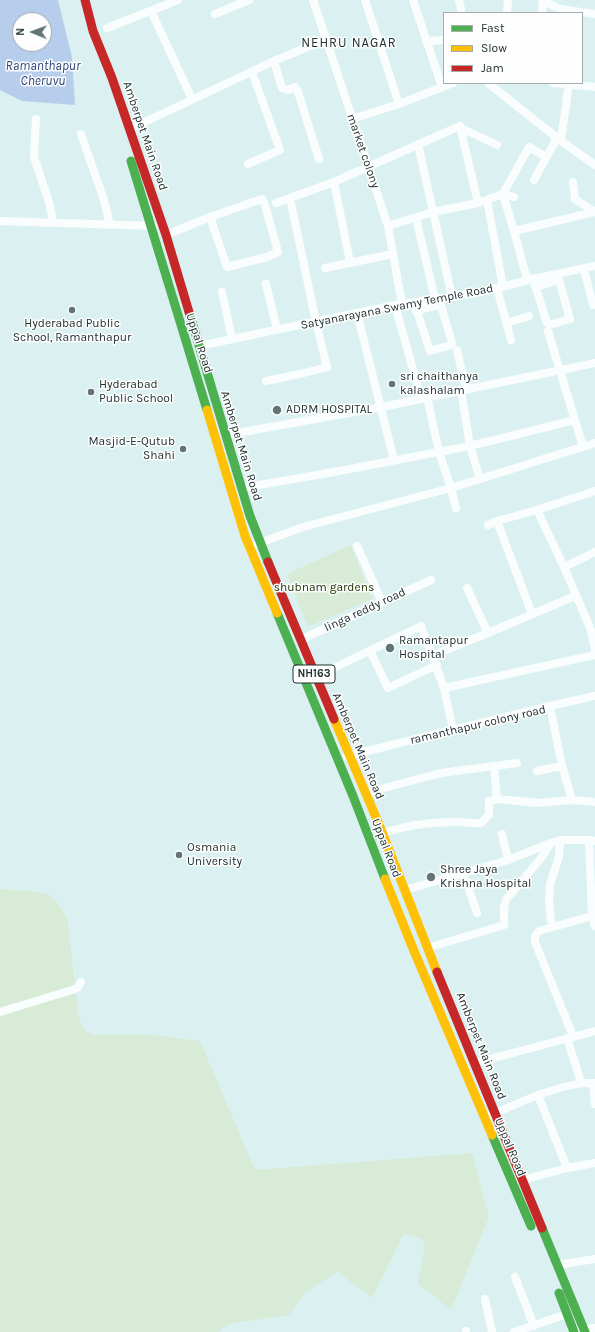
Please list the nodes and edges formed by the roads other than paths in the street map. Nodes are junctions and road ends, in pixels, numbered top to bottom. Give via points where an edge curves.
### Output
1 (76, 0) edge
2 (85, 0) edge
3 (178, 0) edge
4 (249, 0) edge
5 (313, 0) edge
6 (364, 0) edge
7 (412, 0) edge
8 (459, 0) edge
9 (508, 0) edge
10 (543, 0) edge
11 (461, 9) dead end
12 (151, 12) junction
13 (507, 12) edge
14 (542, 12) edge
15 (572, 12) edge
16 (583, 13) edge
17 (214, 14) dead end
18 (595, 14) edge
19 (85, 17) junction
20 (107, 28) dead end
21 (327, 39) junction
22 (443, 40) edge
23 (426, 41) junction
24 (274, 61) junction
25 (252, 72) junction
26 (450, 84) edge
27 (492, 84) edge
28 (569, 84) edge
29 (442, 87) junction
30 (595, 87) edge
31 (192, 99) junction
32 (399, 104) junction
33 (36, 119) dead end
34 (352, 119) junction
35 (461, 128) junction
36 (130, 129) junction
37 (81, 134) dead end
38 (559, 140) junction
39 (418, 144) junction
40 (497, 145) dead end
41 (546, 157) junction
42 (319, 159) dead end
43 (595, 161) edge
44 (248, 164) dead end
45 (595, 164) edge
46 (368, 168) junction
47 (534, 180) dead end
48 (334, 182) junction
49 (573, 182) dead end
50 (503, 194) junction
51 (514, 197) dead end
52 (290, 198) junction
53 (487, 200) junction
54 (276, 203) dead end
55 (478, 203) junction
56 (433, 212) junction
57 (210, 217) junction
58 (416, 218) junction
59 (0, 221) edge
60 (53, 222) junction
61 (162, 224) junction
62 (110, 225) junction
63 (151, 226) junction
64 (388, 226) junction
65 (514, 231) junction
66 (166, 235) junction
67 (393, 254) junction
68 (350, 262) junction
69 (595, 266) edge
70 (325, 268) dead end
71 (584, 269) junction
72 (534, 283) junction
73 (266, 284) dead end
74 (500, 288) junction
75 (222, 292) dead end
76 (452, 297) junction
77 (435, 299) junction
78 (398, 305) junction
79 (593, 305) dead end
80 (415, 307) junction
81 (357, 313) junction
82 (529, 316) dead end
83 (316, 322) junction
84 (507, 323) junction
85 (277, 329) junction
86 (548, 331) dead end
87 (232, 339) junction
88 (511, 340) dead end
89 (199, 346) junction
90 (457, 350) dead end
91 (595, 363) edge
92 (560, 370) junction
93 (266, 381) dead end
94 (463, 389) junction
95 (424, 398) junction
96 (382, 407) junction
97 (575, 420) junction
98 (226, 435) junction
99 (595, 443) edge
100 (470, 446) junction
101 (583, 447) junction
102 (439, 452) junction
103 (394, 460) junction
104 (480, 480) junction
105 (242, 488) junction
106 (451, 488) junction
107 (595, 491) edge
108 (456, 508) dead end
109 (537, 510) junction
110 (497, 522) junction
111 (488, 525) dead end
112 (260, 542) junction
113 (357, 546) dead end
114 (250, 547) junction
115 (595, 552) edge
116 (564, 567) junction
117 (431, 580) dead end
118 (467, 588) dead end
119 (575, 596) junction
120 (382, 602) junction
121 (532, 614) junction
122 (593, 630) edge
123 (488, 634) junction
124 (300, 640) junction
125 (595, 650) edge
126 (370, 651) junction
127 (433, 655) junction
128 (595, 655) edge
129 (437, 665) junction
130 (315, 677) junction
131 (444, 688) junction
132 (595, 696) edge
133 (550, 706) junction
134 (453, 730) junction
135 (349, 755) junction
136 (338, 759) junction
137 (517, 763) dead end
138 (562, 766) junction
139 (494, 767) junction
140 (537, 771) dead end
141 (365, 793) junction
142 (497, 800) junction
143 (572, 800) junction
144 (595, 802) edge
145 (382, 833) junction
146 (502, 834) dead end
147 (560, 840) junction
148 (592, 840) edge
149 (550, 843) junction
150 (508, 860) junction
151 (463, 872) junction
152 (405, 890) junction
153 (476, 913) dead end
154 (594, 916) edge
155 (551, 920) dead end
156 (595, 926) edge
157 (427, 948) junction
158 (81, 982) dead end
159 (0, 1012) edge
160 (595, 1031) edge
161 (570, 1037) junction
162 (475, 1064) junction
163 (581, 1082) junction
164 (594, 1083) edge
165 (538, 1095) junction
166 (595, 1104) edge
167 (495, 1114) junction
168 (485, 1118) junction
169 (595, 1164) edge
170 (568, 1168) junction
171 (522, 1180) junction
172 (513, 1184) junction
173 (595, 1259) edge
174 (557, 1265) junction
175 (515, 1277) dead end
176 (485, 1299) dead end
177 (567, 1314) junction
178 (534, 1326) junction
179 (595, 1328) edge
180 (585, 1330) edge
181 (492, 1332) edge
182 (514, 1332) edge
183 (574, 1332) edge

1 - 19 highway, Uppal Road / NH163
2 - 19 highway, Amberpet Main Road / NH163
3 - 12 street
4 - 17 street
5 - 21 street, market colony
6 - 32 street
7 - 23 street
8 - 11 street
9 - 13 street
10 - 14 street
10 - 15 street
12 - 20 street
12 - 31 street
16 - 18 street
19 - 36 highway, Amberpet Main Road / NH163 via 94,31
19 - 63 highway, Uppal Road / NH163 via 104,84
21 - 24 street
21 - 34 street, market colony
22 - 23 street
23 - 29 street
24 - 25 street
24 - 42 street via 282,88 288,90 295,87 298,92
25 - 31 street
25 - 44 street via 280,150
26 - 29 street
27 - 38 street
28 - 30 street
28 - 38 street
29 - 32 street
31 - 36 street
32 - 34 street
33 - 60 street via 34,157
34 - 46 street, market colony
35 - 39 street via 460,126
35 - 40 street
35 - 55 street
36 - 61 highway, Amberpet Main Road / NH163
37 - 62 street
38 - 41 street
38 - 45 street
39 - 46 street
39 - 56 street
41 - 47 street
41 - 50 street via 529,147
43 - 45 street
46 - 48 street
46 - 64 street, market colony
48 - 52 street
48 - 68 street
49 - 65 street via 575,199 595,212
50 - 51 street
50 - 53 street
50 - 65 street
52 - 54 street
52 - 83 street
53 - 55 street
53 - 74 street
55 - 56 street
56 - 58 street
56 - 76 street
57 - 57 street via 262,199 278,252 227,268
57 - 66 street
58 - 64 street
58 - 77 street
59 - 60 street
60 - 62 street
61 - 63 street
61 - 66 highway, Amberpet Main Road / NH163
62 - 63 street
63 - 114 highway, Uppal Road / NH163
64 - 67 street, market colony
65 - 72 street via 526,276
66 - 89 highway, Amberpet Main Road / NH163
67 - 68 street
67 - 78 street, market colony
68 - 70 street
69 - 71 street, Satyanarayana Swamy Temple Road
71 - 72 street, Satyanarayana Swamy Temple Road
71 - 79 street
72 - 72 street via 548,325 570,319 559,280
72 - 74 street, Satyanarayana Swamy Temple Road
73 - 85 street
74 - 76 street, Satyanarayana Swamy Temple Road
74 - 84 street
75 - 87 street
76 - 77 street, Satyanarayana Swamy Temple Road
77 - 80 street, Satyanarayana Swamy Temple Road
78 - 80 street, Satyanarayana Swamy Temple Road
78 - 81 street, Satyanarayana Swamy Temple Road
78 - 95 street, market colony
80 - 80 street via 430,351 451,345 441,305
81 - 83 street, Satyanarayana Swamy Temple Road
81 - 96 street
82 - 84 street
83 - 85 street, Satyanarayana Swamy Temple Road
83 - 93 street via 327,367
84 - 88 street
85 - 87 street, Satyanarayana Swamy Temple Road
86 - 92 street
87 - 89 street, Satyanarayana Swamy Temple Road
89 - 98 highway, Amberpet Main Road / NH163
90 - 94 street
91 - 92 street
92 - 94 street
92 - 97 street
94 - 95 street
94 - 100 street
95 - 96 street
95 - 102 street, market colony
96 - 98 street
96 - 103 street
97 - 100 street
97 - 101 street
98 - 105 highway, Amberpet Main Road / NH163
99 - 101 street
100 - 102 street
100 - 104 street
101 - 104 street
102 - 103 street
102 - 106 street, market colony
103 - 105 street
104 - 106 street
105 - 112 highway, Amberpet Main Road / NH163
106 - 108 street, market colony
106 - 112 street via 303,527
107 - 109 street
109 - 110 street
109 - 116 street
110 - 111 street
110 - 121 street
112 - 114 street
112 - 124 highway, Amberpet Main Road / NH163
113 - 120 street
114 - 136 highway, Uppal Road / NH163
115 - 116 street
116 - 119 street
117 - 120 street, linga reddy road
118 - 123 street
119 - 121 street
119 - 122 street
120 - 124 street, linga reddy road
121 - 123 street
122 - 125 street
123 - 127 street
124 - 130 highway, Amberpet Main Road / NH163
126 - 127 street via 421,626
126 - 129 street via 388,688
126 - 130 street
127 - 129 street
128 - 131 street
129 - 131 street
130 - 135 highway, Amberpet Main Road / NH163
131 - 134 street
132 - 133 street
133 - 134 street, ramanthapur colony road
133 - 138 street, ramanthapur colony road
134 - 135 street, ramanthapur colony road
135 - 136 street, ramanthapur colony road
135 - 141 highway, Amberpet Main Road / NH163
136 - 168 highway, Uppal Road / NH163 via 412,945
137 - 139 street
138 - 140 street
138 - 143 street, ramanthapur colony road
139 - 141 street via 441,773
139 - 142 street
141 - 145 highway, Amberpet Main Road / NH163
142 - 143 street via 538,803
142 - 145 street via 489,801 489,815 481,823 444,822 400,827
143 - 144 street
145 - 152 highway, Amberpet Main Road / NH163
146 - 150 street
147 - 148 street
147 - 149 street
147 - 155 street via 559,858 550,884
148 - 154 street
149 - 150 street
149 - 157 street via 541,858 506,900 504,926
150 - 151 street
151 - 152 street
151 - 153 street
152 - 157 highway, Amberpet Main Road / NH163
154 - 156 street
154 - 161 street via 539,931 535,936
157 - 162 highway, Amberpet Main Road / NH163
158 - 159 street via 72,990
160 - 161 street
161 - 162 street
161 - 163 street
162 - 167 highway, Amberpet Main Road / NH163
163 - 164 street
163 - 165 street
164 - 166 street
165 - 167 street
165 - 170 street
167 - 168 street
167 - 171 highway, Amberpet Main Road / NH163
168 - 172 highway, Uppal Road / NH163
169 - 170 street
170 - 171 street
171 - 172 street
171 - 174 highway, Amberpet Main Road / NH163
172 - 177 highway, Uppal Road / NH163
173 - 174 street
174 - 180 highway, Amberpet Main Road / NH163
175 - 178 street
176 - 181 street
177 - 178 street
177 - 183 highway, Uppal Road / NH163
178 - 182 street
179 - 180 street
180 - 183 street

